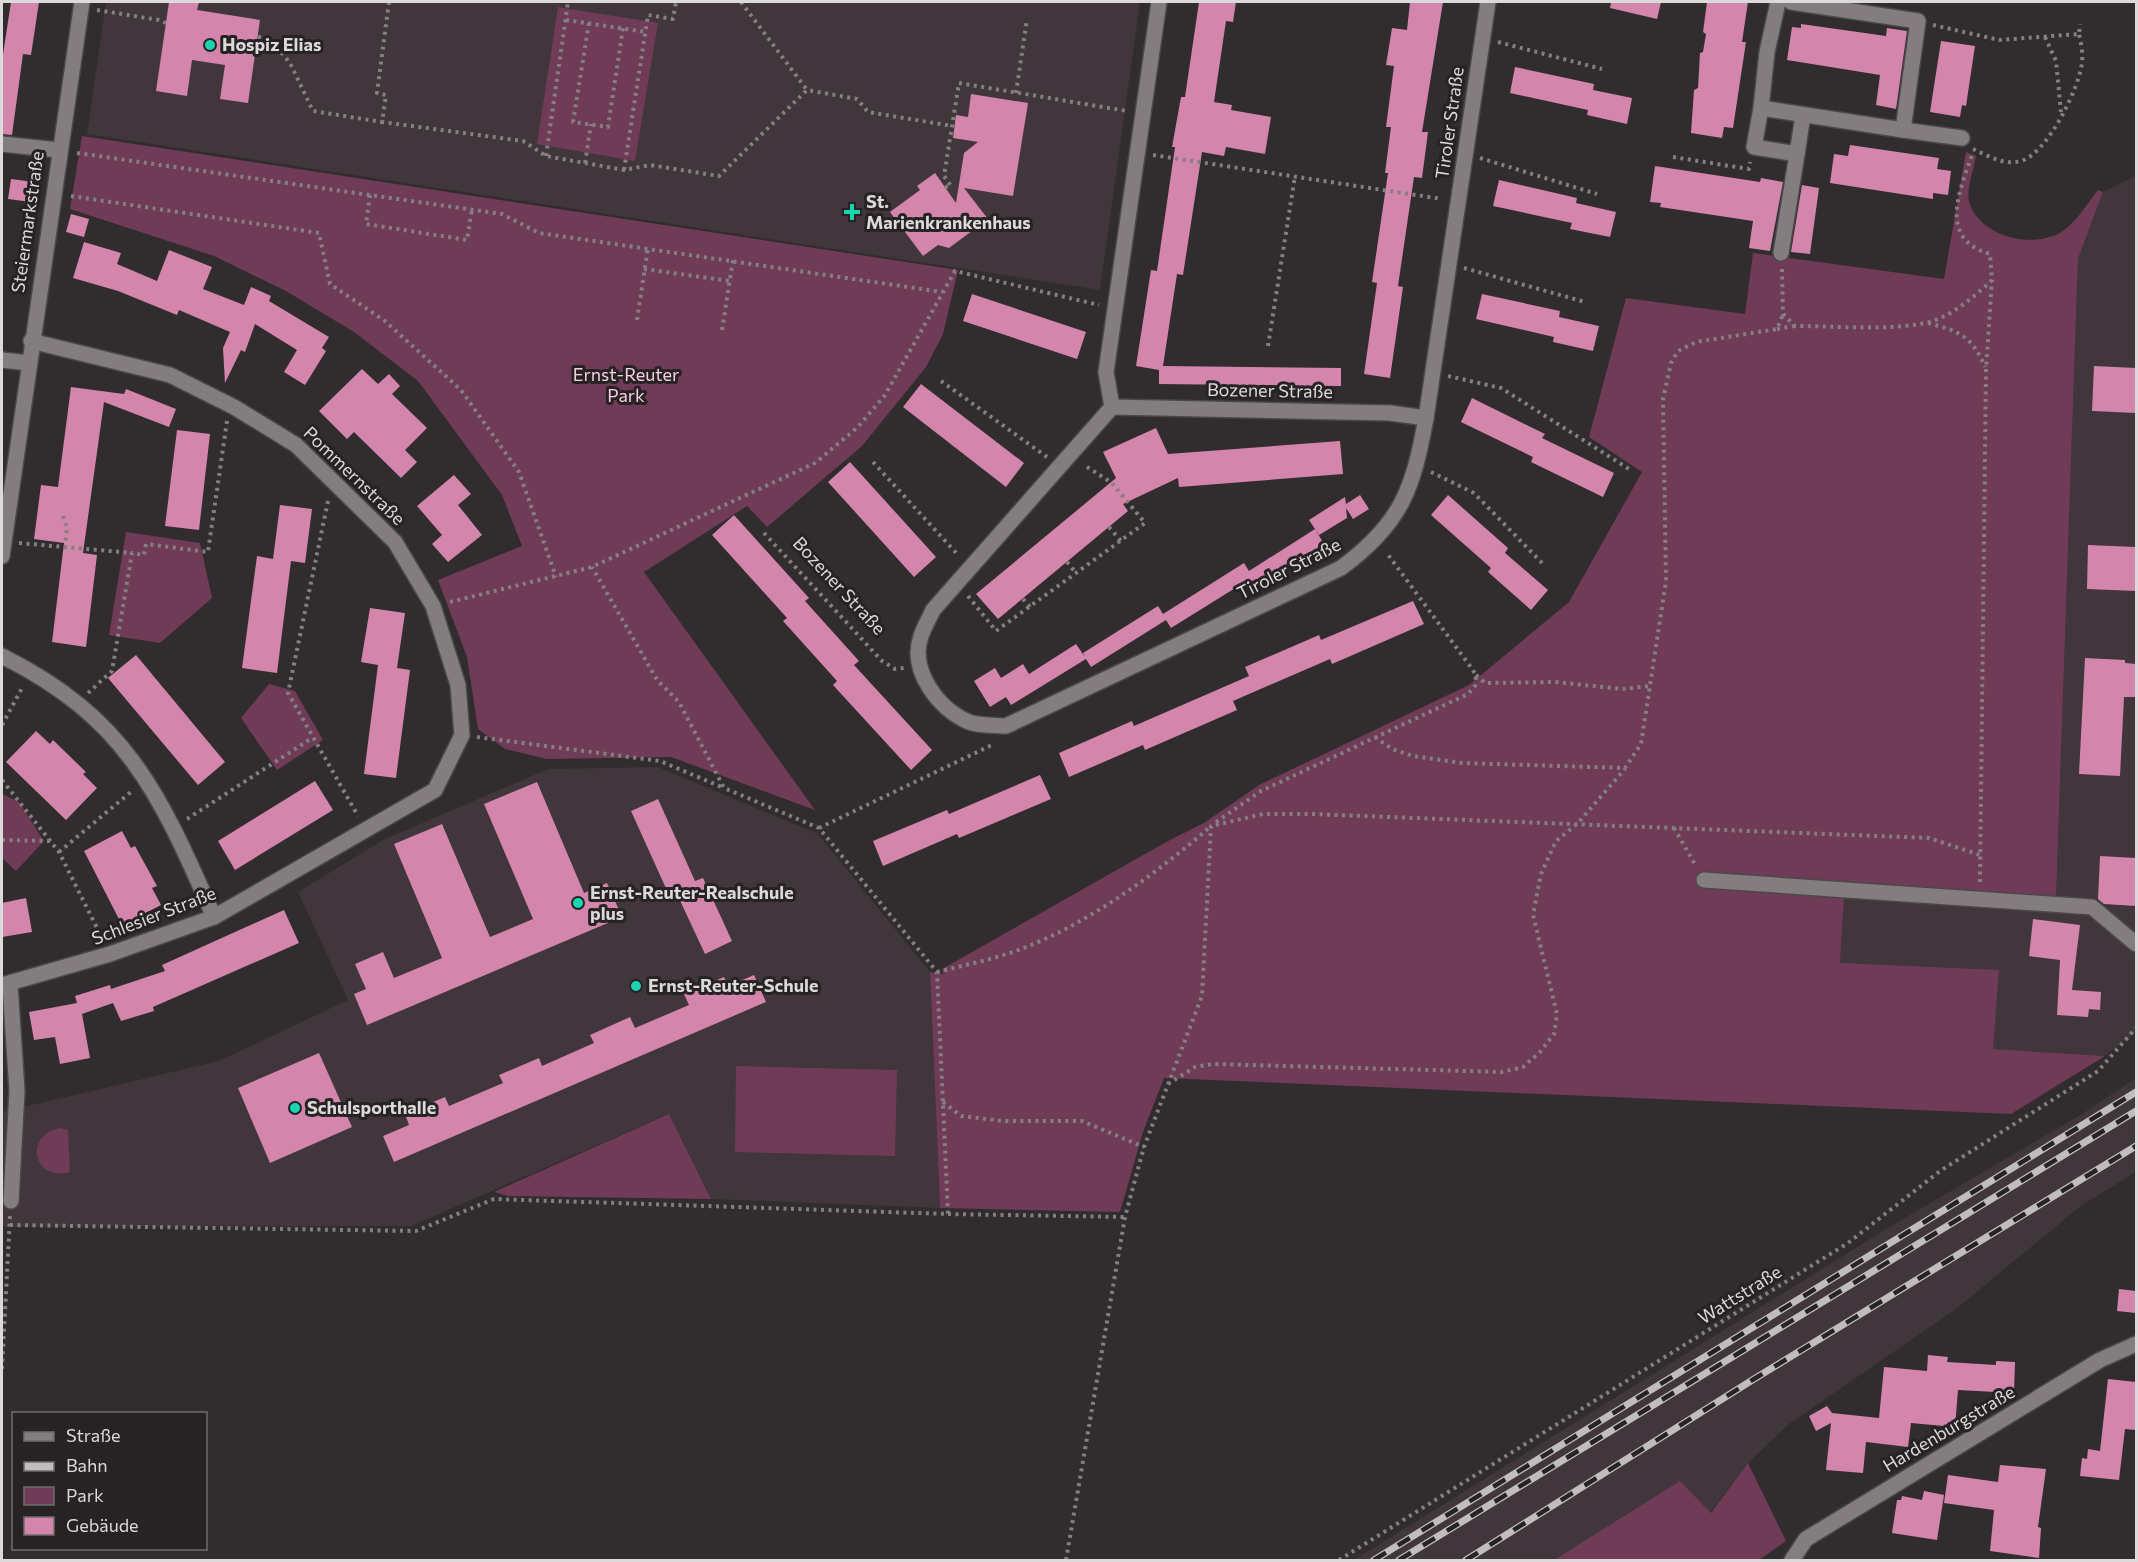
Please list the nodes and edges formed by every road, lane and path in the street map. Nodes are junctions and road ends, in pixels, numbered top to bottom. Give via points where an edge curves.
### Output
1 (389, 2) edge
2 (568, 2) edge
3 (676, 2) edge
4 (741, 2) edge
5 (1159, 2) edge
6 (1488, 2) edge
7 (1778, 2) edge
8 (1791, 2) edge
9 (81, 4) edge
10 (1027, 19) dead end
11 (566, 20) junction
12 (1918, 21) junction
13 (589, 22) junction
14 (166, 23) dead end
15 (2080, 24) dead end
16 (623, 28) junction
17 (646, 32) junction
18 (2079, 34) junction
19 (2045, 36) junction
20 (258, 37) dead end
21 (1483, 38) junction
22 (1602, 69) dead end
23 (807, 90) junction
24 (1016, 93) junction
25 (1761, 108) junction
26 (2062, 112) junction
27 (1143, 114) junction
28 (1803, 115) junction
29 (382, 122) junction
30 (591, 124) junction
31 (952, 126) junction
32 (1903, 130) junction
33 (1962, 138) joint
34 (2, 144) edge
35 (1754, 147) junction
36 (1974, 149) junction
37 (58, 150) junction
38 (1137, 153) junction
39 (1465, 154) junction
40 (1797, 154) junction
41 (546, 156) junction
42 (1673, 157) dead end
43 (585, 163) junction
44 (624, 170) junction
45 (1294, 176) junction
46 (945, 187) dead end
47 (52, 193) junction
48 (1597, 194) dead end
49 (370, 195) junction
50 (1458, 202) junction
51 (472, 209) junction
52 (648, 248) junction
53 (1781, 253) joint
54 (733, 260) junction
55 (1449, 264) junction
56 (644, 269) junction
57 (1992, 280) junction
58 (730, 281) junction
59 (942, 292) junction
60 (1585, 302) dead end
61 (1114, 309) junction
62 (1783, 314) junction
63 (637, 320) dead end
64 (1928, 322) junction
65 (1795, 326) junction
66 (1777, 329) junction
67 (722, 330) dead end
68 (31, 340) junction
69 (1268, 346) dead end
70 (2, 360) edge
71 (29, 363) junction
72 (1986, 369) junction
73 (1433, 373) junction
74 (940, 381) dead end
75 (234, 407) junction
76 (1112, 407) junction
77 (1426, 418) junction
78 (1065, 461) junction
79 (873, 462) dead end
80 (1417, 465) junction
81 (1629, 469) dead end
82 (341, 489) junction
83 (63, 516) dead end
84 (1109, 527) dead end
85 (764, 533) dead end
86 (1377, 539) junction
87 (1121, 541) junction
88 (65, 545) junction
89 (3, 548) edge
90 (132, 554) junction
91 (1067, 562) dead end
92 (1544, 565) dead end
93 (592, 567) junction
94 (970, 567) junction
95 (1076, 573) junction
96 (556, 577) junction
97 (957, 582) junction
98 (1023, 599) dead end
99 (433, 606) junction
100 (1030, 607) junction
101 (2, 656) edge
102 (920, 668) junction
103 (32, 671) junction
104 (1476, 675) junction
105 (1650, 686) junction
106 (78, 702) junction
107 (2, 725) edge
108 (1006, 726) junction
109 (462, 735) junction
110 (1375, 737) junction
111 (312, 738) junction
112 (1625, 768) junction
113 (147, 779) junction
114 (2, 780) edge
115 (724, 788) junction
116 (1577, 824) junction
117 (1211, 826) junction
118 (175, 827) junction
119 (819, 828) junction
120 (1673, 828) junction
121 (366, 830) junction
122 (2, 840) edge
123 (50, 841) junction
124 (59, 852) junction
125 (1980, 855) junction
126 (1704, 880) joint
127 (1980, 900) junction
128 (214, 917) junction
129 (2136, 944) edge
130 (110, 954) junction
131 (937, 972) junction
132 (6, 985) edge
133 (2136, 1028) edge
134 (1168, 1084) junction
135 (943, 1102) junction
136 (1144, 1147) junction
137 (10, 1201) dead end
138 (948, 1214) junction
139 (1125, 1217) junction
140 (2136, 1344) edge
141 (2, 1369) edge
142 (1066, 1560) edge
143 (1339, 1560) edge
144 (1792, 1560) edge

1 - 29 path via 377,93 386,95
2 - 11 path
3 - 17 path via 673,19 648,15
4 - 23 path
5 - 27 street
6 - 21 street, Tiroler Straße
7 - 25 street
8 - 12 street
9 - 14 path
9 - 37 street, Steiermarkstraße
10 - 24 path
11 - 13 path
11 - 41 path
12 - 19 path via 1999,40
12 - 32 street
13 - 16 path
13 - 30 path via 573,122
15 - 18 path
16 - 17 path
16 - 30 path via 608,127
17 - 44 path
18 - 19 path
18 - 26 path via 2080,69
19 - 26 path via 2056,61
20 - 29 path via 269,38 290,63 313,111
21 - 22 path
21 - 39 street, Tiroler Straße
23 - 31 path via 856,99 868,112
23 - 44 path via 719,176 650,165
24 - 27 path
24 - 31 path via 959,84
25 - 28 street
25 - 35 street
26 - 36 path via 2044,143 2024,161 1996,160
27 - 38 street
28 - 32 street
28 - 40 street
29 - 41 path via 523,141
30 - 43 path
31 - 46 path via 944,176 951,186
32 - 33 street
33 - 36 path
34 - 37 street
35 - 40 street
35 - 42 path via 1749,169
36 - 57 path via 1955,211 1957,227 1976,250 1990,254
37 - 47 street, Steiermarkstraße
37 - 49 path
38 - 45 path
38 - 61 street
39 - 48 path
39 - 50 street, Tiroler Straße
40 - 53 street
41 - 43 path
43 - 44 path
45 - 50 path
45 - 69 path
47 - 68 street, Steiermarkstraße
47 - 96 path via 319,233 330,284 385,321 461,390 500,442 519,472
49 - 51 path
49 - 51 path via 366,224 467,240
50 - 55 street, Tiroler Straße
51 - 52 path via 502,214 539,233
52 - 54 path
52 - 56 path
53 - 62 path
54 - 58 path
54 - 59 path
55 - 60 path
55 - 73 street, Tiroler Straße
56 - 58 path
56 - 63 path
57 - 64 path via 1973,298
57 - 72 path
58 - 67 path
59 - 61 path via 955,271
59 - 93 path via 885,395 858,427 815,463
61 - 76 street via 1106,372
62 - 65 path
62 - 66 path
64 - 65 path via 1882,327
64 - 72 path via 1968,338
65 - 66 path
66 - 105 path via 1696,342 1678,351 1671,363 1663,399 1666,581
68 - 71 street, Steiermarkstraße
68 - 75 street, Pommernstraße via 170,375
70 - 71 street
71 - 89 street, Steiermarkstraße
72 - 125 path
73 - 77 street, Tiroler Straße
73 - 81 path via 1501,388
74 - 78 path
75 - 82 street, Pommernstraße via 296,445
75 - 90 path via 225,424 208,552 146,544 144,555
76 - 77 street, Bozener Straße via 1390,413
76 - 78 street
77 - 80 street, Tiroler Straße
78 - 87 path via 1112,483 1145,524
78 - 94 street
79 - 94 path
80 - 86 street, Tiroler Straße via 1403,503
80 - 92 path via 1474,493
82 - 99 street, Pommernstraße via 395,542
82 - 111 path via 328,499 288,693
83 - 88 path via 67,528
84 - 87 path
85 - 102 path, Bozener Straße via 882,661 895,669
86 - 104 path
86 - 108 street, Tiroler Straße via 1341,568
87 - 95 path
88 - 89 path
88 - 90 path
90 - 106 path via 112,671
91 - 95 path
93 - 96 path
93 - 115 path via 657,680 679,702
94 - 97 street
95 - 100 path
96 - 99 path
97 - 100 path via 996,631
97 - 102 street via 933,610 920,638
98 - 100 path
99 - 109 street, Pommernstraße via 458,685
101 - 103 street
102 - 108 street via 930,690 945,708 970,723
103 - 106 street
103 - 107 path
104 - 105 path via 1485,683 1555,682 1622,689
104 - 110 path via 1475,686 1468,694
105 - 112 path via 1641,744
106 - 113 street via 119,741
108 - 119 path via 996,743
109 - 115 path via 660,760
109 - 121 street via 435,790
110 - 112 path via 1392,749 1413,756 1462,763
110 - 117 path via 1261,791
111 - 118 path
111 - 121 path
112 - 116 path
113 - 118 street
113 - 124 path
114 - 123 path
115 - 119 path
116 - 117 path via 1263,814
116 - 120 path
116 - 134 path via 1556,841 1541,874 1533,915 1557,1014 1554,1034 1523,1067 1502,1072 1213,1064 1195,1067
117 - 131 path via 1162,868 1062,930 1021,949
117 - 134 path via 1202,996
118 - 128 street
119 - 131 path
120 - 125 path via 1929,838
120 - 126 path
121 - 128 street, Schlesier Straße
122 - 123 path
123 - 124 path
124 - 130 path
125 - 127 path
126 - 127 street
127 - 129 street via 2092,907
128 - 130 street, Schlesier Straße
130 - 132 street, Schlesier Straße
131 - 135 path
132 - 137 street, Schlesier Straße via 16,1091
133 - 143 path, Wattstraße via 2098,1071 1940,1171 1848,1243
134 - 136 path
135 - 136 path via 961,1116 1003,1121 1082,1121
135 - 138 path
136 - 139 path
138 - 139 path
138 - 141 path via 495,1199 416,1231 10,1225
139 - 142 path
140 - 144 street, Hardenburgstraße via 2100,1360 1806,1539

